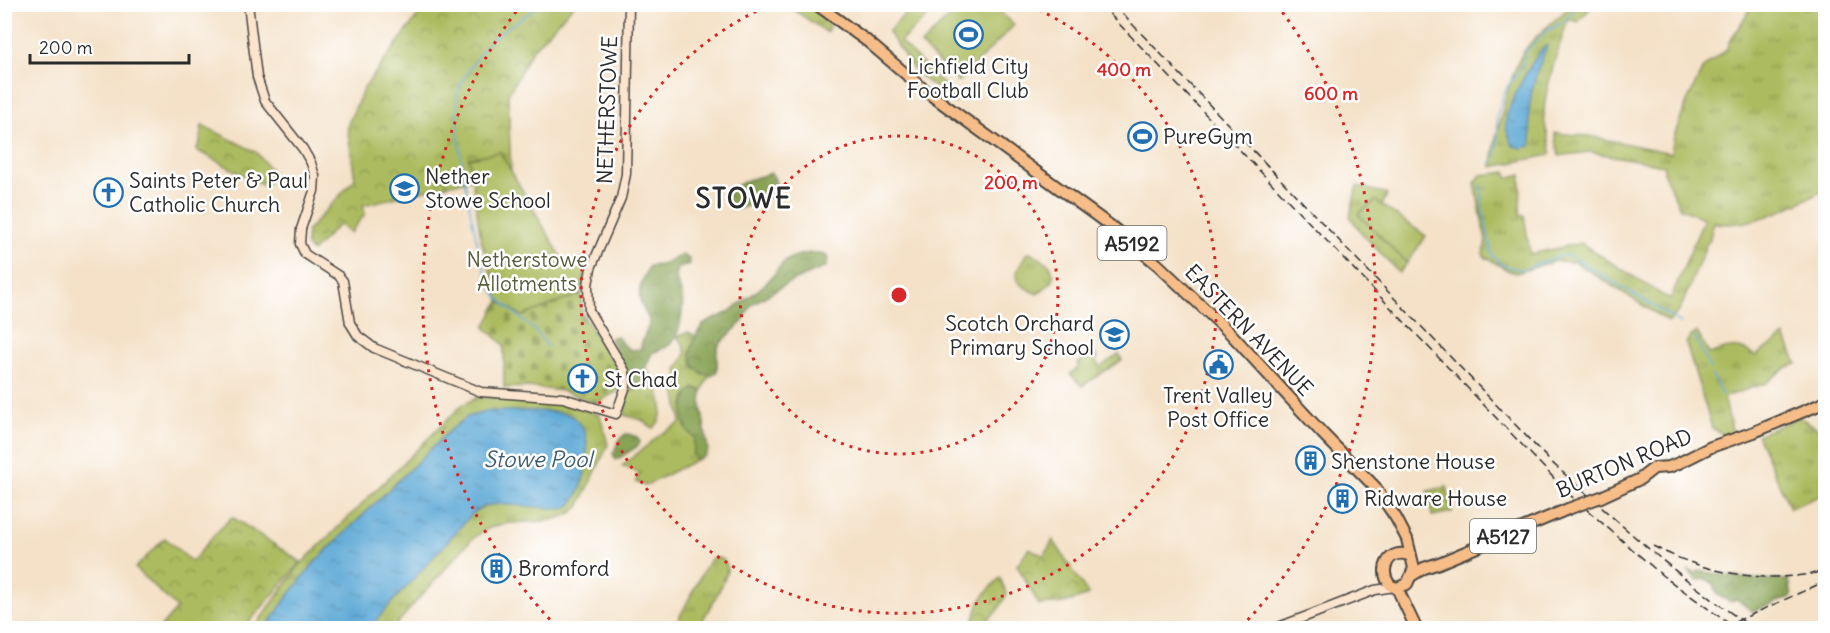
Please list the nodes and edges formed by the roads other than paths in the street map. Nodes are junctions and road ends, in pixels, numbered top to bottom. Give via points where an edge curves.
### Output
1 (248, 4) edge
2 (629, 4) edge
3 (816, 4) edge
4 (1826, 402) edge
5 (1402, 530) junction
6 (1395, 554) junction
7 (1412, 557) junction
8 (1439, 563) junction
9 (1385, 574) junction
10 (1410, 578) junction
11 (1396, 588) junction
12 (1375, 590) junction
13 (1407, 607) junction
14 (1276, 628) edge
15 (1416, 628) edge

1 - 2 street, NETHERSTOWE via 257,77 265,101 303,149 315,176 300,244 305,254 343,281 350,323 358,336 374,348 481,392 562,398 616,414 626,386 625,371 589,311 588,285 627,174
3 - 5 highway, EASTERN AVENUE / A5192 via 1157,264 1231,334 1368,480
4 - 8 highway, BURTON ROAD / A5127, bridge via 1669,467 1654,468 1601,497
5 - 6 highway
5 - 7 highway, EASTERN AVENUE / A5192
6 - 7 highway
6 - 9 highway via 1388,560
7 - 8 highway
7 - 10 highway via 1414,568
8 - 10 highway, A5127
9 - 11 highway via 1388,583
9 - 12 street
10 - 11 highway via 1407,584
10 - 13 highway
11 - 12 street
11 - 13 highway
12 - 14 street
13 - 15 highway

